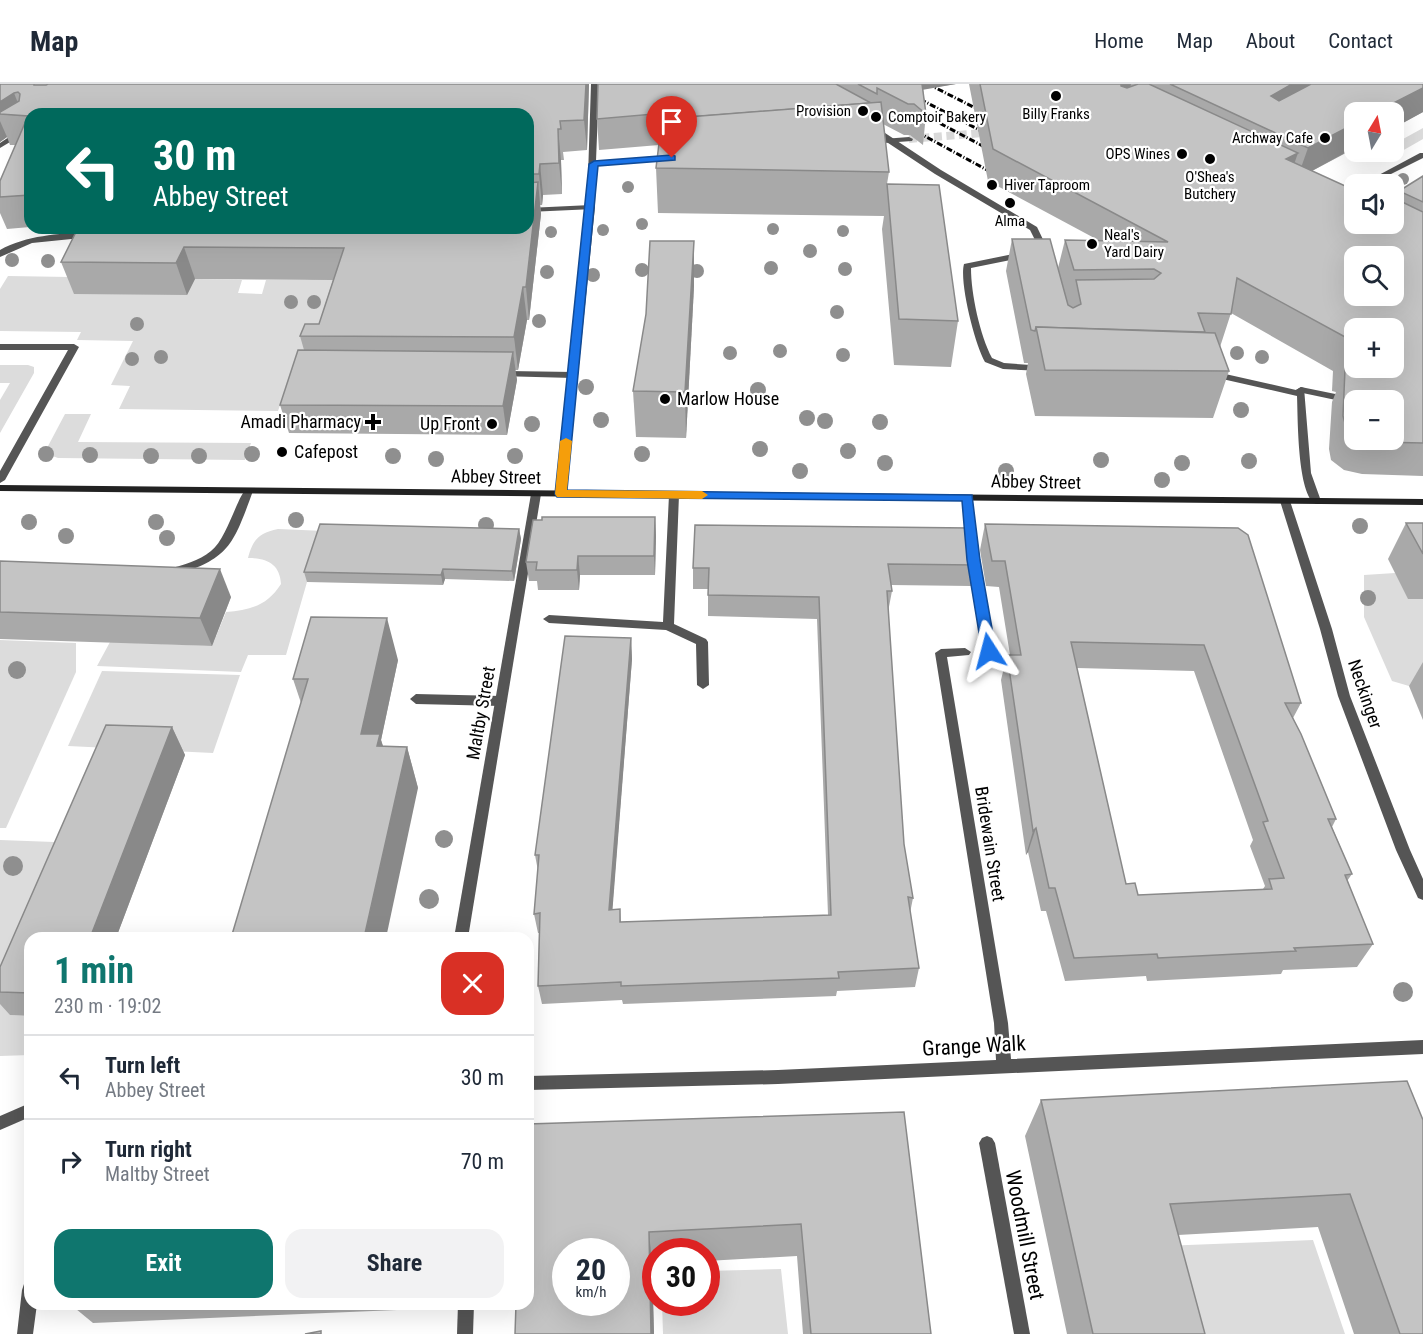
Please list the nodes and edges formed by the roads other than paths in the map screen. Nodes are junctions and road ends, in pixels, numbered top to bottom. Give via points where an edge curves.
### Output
1 (595, 84) edge
2 (867, 126) edge
3 (24, 131) edge
4 (909, 139) tunnel mouth
5 (889, 141) junction
6 (865, 143) edge
7 (0, 146) edge
8 (1423, 155) edge
9 (687, 157) edge
10 (594, 164) junction
11 (1385, 174) edge
12 (591, 207) junction
13 (534, 210) edge
14 (99, 235) edge
15 (1044, 248) junction
16 (0, 254) edge
17 (1050, 268) edge
18 (0, 347) edge
19 (1048, 369) edge
20 (1199, 372) edge
21 (482, 374) edge
22 (573, 375) junction
23 (1301, 392) junction
24 (1344, 399) edge
25 (0, 480) edge
26 (0, 488) edge
27 (248, 491) junction
28 (536, 494) junction
29 (561, 494) junction
30 (674, 495) junction
31 (968, 498) junction
32 (1285, 501) junction
33 (1316, 501) junction
34 (1423, 502) edge
35 (158, 573) edge
36 (549, 619) dead end
37 (668, 626) junction
38 (989, 651) dead end
39 (965, 652) dead end
40 (703, 685) dead end
41 (416, 699) dead end
42 (501, 701) junction
43 (1423, 894) edge
44 (462, 932) edge
45 (1423, 1047) edge
46 (1004, 1065) junction
47 (534, 1083) edge
48 (24, 1113) edge
49 (0, 1123) edge
50 (987, 1143) dead end
51 (28, 1310) edge
52 (466, 1310) edge
53 (25, 1334) edge
54 (465, 1334) edge
55 (1023, 1334) edge

1 - 10 street
2 - 5 street
3 - 7 street
4 - 5 street
5 - 6 street
5 - 15 street via 1034,229
8 - 11 street
9 - 10 street
10 - 12 street
12 - 13 street
12 - 22 street
14 - 16 street via 41,238 13,245
15 - 17 street
15 - 19 street via 1015,258 971,264 966,270 982,349 988,360 1003,366
18 - 25 street via 74,347
20 - 23 street
21 - 22 street
22 - 29 street
23 - 24 street
23 - 33 street via 1306,472
26 - 27 main road, Abbey Street
27 - 28 main road, Abbey Street
27 - 35 street via 227,543 214,557 195,567
28 - 29 main road, Abbey Street
28 - 42 street, Maltby Street
29 - 30 main road, Abbey Street
30 - 31 main road, Abbey Street
30 - 37 street
31 - 32 main road, Abbey Street
31 - 38 street
32 - 33 main road, Abbey Street
32 - 43 street, Neckinger via 1344,696
33 - 34 main road, Abbey Street
36 - 37 street
37 - 40 street via 702,642
39 - 46 street, Bridewain Street via 941,653 1001,1023
41 - 42 street
42 - 44 street, Maltby Street
45 - 46 street, Grange Walk
46 - 47 street, Grange Walk via 778,1077
48 - 49 street
50 - 55 street, Woodmill Street
51 - 53 street
52 - 54 street

